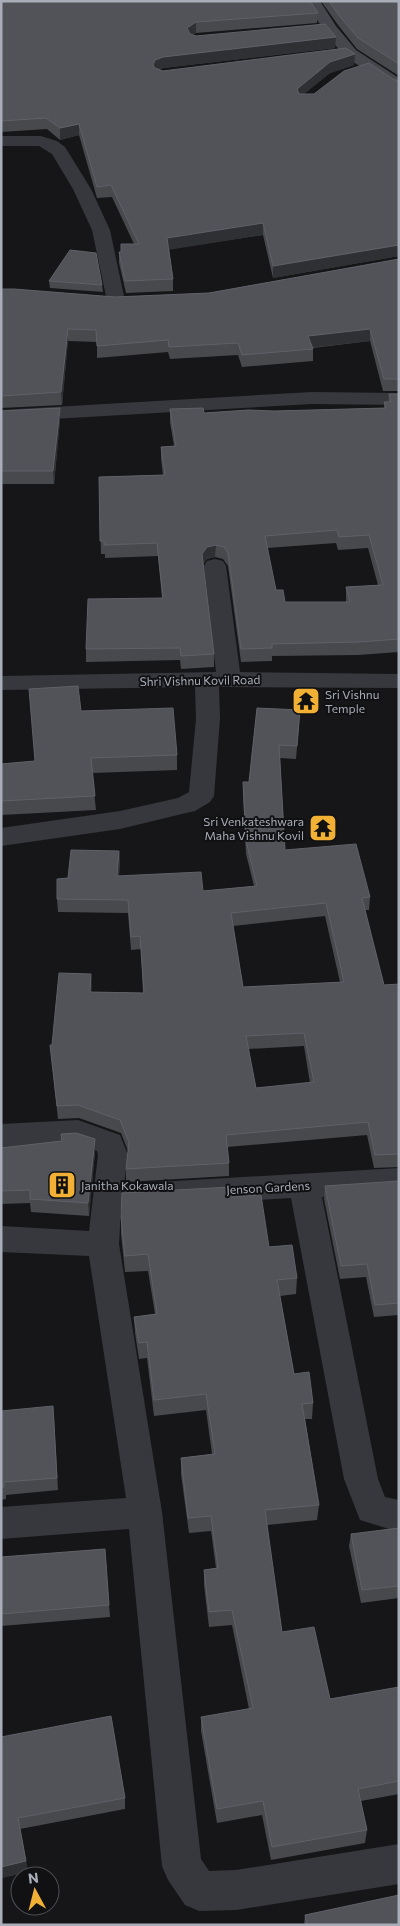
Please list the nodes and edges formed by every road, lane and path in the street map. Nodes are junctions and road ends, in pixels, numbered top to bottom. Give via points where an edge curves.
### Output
1 (312, 1) edge
2 (330, 29) junction
3 (310, 31) edge
4 (350, 53) junction
5 (330, 55) edge
6 (369, 67) junction
7 (353, 72) edge
8 (399, 85) edge
9 (1, 141) edge
10 (97, 299) edge
11 (135, 300) edge
12 (116, 301) junction
13 (399, 399) edge
14 (1, 416) edge
15 (216, 566) dead end
16 (218, 679) junction
17 (399, 681) edge
18 (1, 683) edge
19 (1, 837) edge
20 (1, 1136) edge
21 (399, 1180) edge
22 (304, 1186) junction
23 (107, 1197) junction
24 (1, 1239) edge
25 (103, 1244) junction
26 (145, 1512) junction
27 (399, 1516) edge
28 (1, 1523) edge
29 (399, 1864) edge

1 - 2 main road
2 - 3 street
2 - 4 main road
4 - 5 street
4 - 6 main road
6 - 7 street
6 - 8 main road
9 - 12 street via 41,142 52,144 60,151 101,230
10 - 12 street
11 - 12 street
13 - 14 street via 312,398
15 - 16 street
16 - 17 street, Shri Vishnu Kovil Road
16 - 18 street, Shri Vishnu Kovil Road
16 - 19 street via 208,719 201,796 186,805 120,820
20 - 23 street via 78,1132 109,1143 113,1155
21 - 22 street, Jenson Gardens
22 - 23 street, Jenson Gardens
22 - 27 street via 361,1479 372,1509
23 - 25 street
24 - 25 street
25 - 26 street
26 - 28 street
26 - 29 street via 182,1866 199,1891 236,1890

